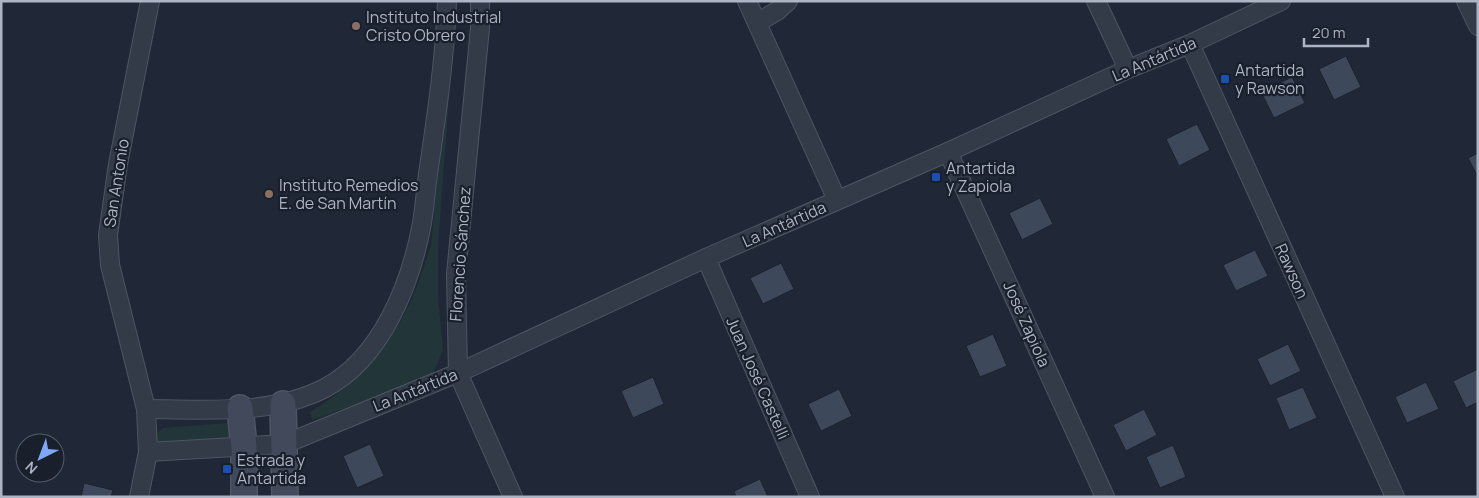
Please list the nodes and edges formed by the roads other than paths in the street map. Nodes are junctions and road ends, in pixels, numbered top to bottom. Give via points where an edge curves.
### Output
1 (150, 1) edge
2 (447, 1) edge
3 (480, 1) edge
4 (748, 1) edge
5 (788, 1) edge
6 (1096, 1) edge
7 (1281, 1) edge
8 (1466, 1) edge
9 (757, 23) junction
10 (1478, 26) edge
11 (1190, 44) junction
12 (1128, 70) junction
13 (948, 152) junction
14 (837, 200) junction
15 (706, 258) junction
16 (458, 373) junction
17 (283, 404) junction
18 (240, 408) junction
19 (146, 409) junction
20 (285, 444) junction
21 (244, 448) junction
22 (148, 452) junction
23 (139, 497) edge
24 (244, 497) edge
25 (285, 497) edge
26 (513, 497) edge
27 (810, 497) edge
28 (1105, 497) edge
29 (1395, 497) edge

1 - 19 street, San Antonio via 118,164 108,235 110,264
2 - 17 street via 422,224 407,277 389,321 350,371 325,388
3 - 16 street, Florencio Sánchez via 456,274
4 - 9 street
5 - 9 street
6 - 12 street
7 - 11 street, La Antártida
8 - 10 street
9 - 14 street
11 - 12 street, La Antártida
11 - 29 street, Rawson
12 - 13 street, La Antártida
13 - 14 street, La Antártida
13 - 28 street, José Zapiola
14 - 15 street, La Antártida
15 - 16 street, La Antártida
15 - 27 street, Juan José Castelli
16 - 20 street, La Antártida
16 - 26 street, Florencio Sánchez
17 - 18 street
17 - 20 main road
18 - 19 street
18 - 21 main road
19 - 22 street, San Antonio
20 - 21 street, La Antártida
20 - 25 main road
21 - 22 street, La Antártida
21 - 24 main road
22 - 23 street, San Antonio

